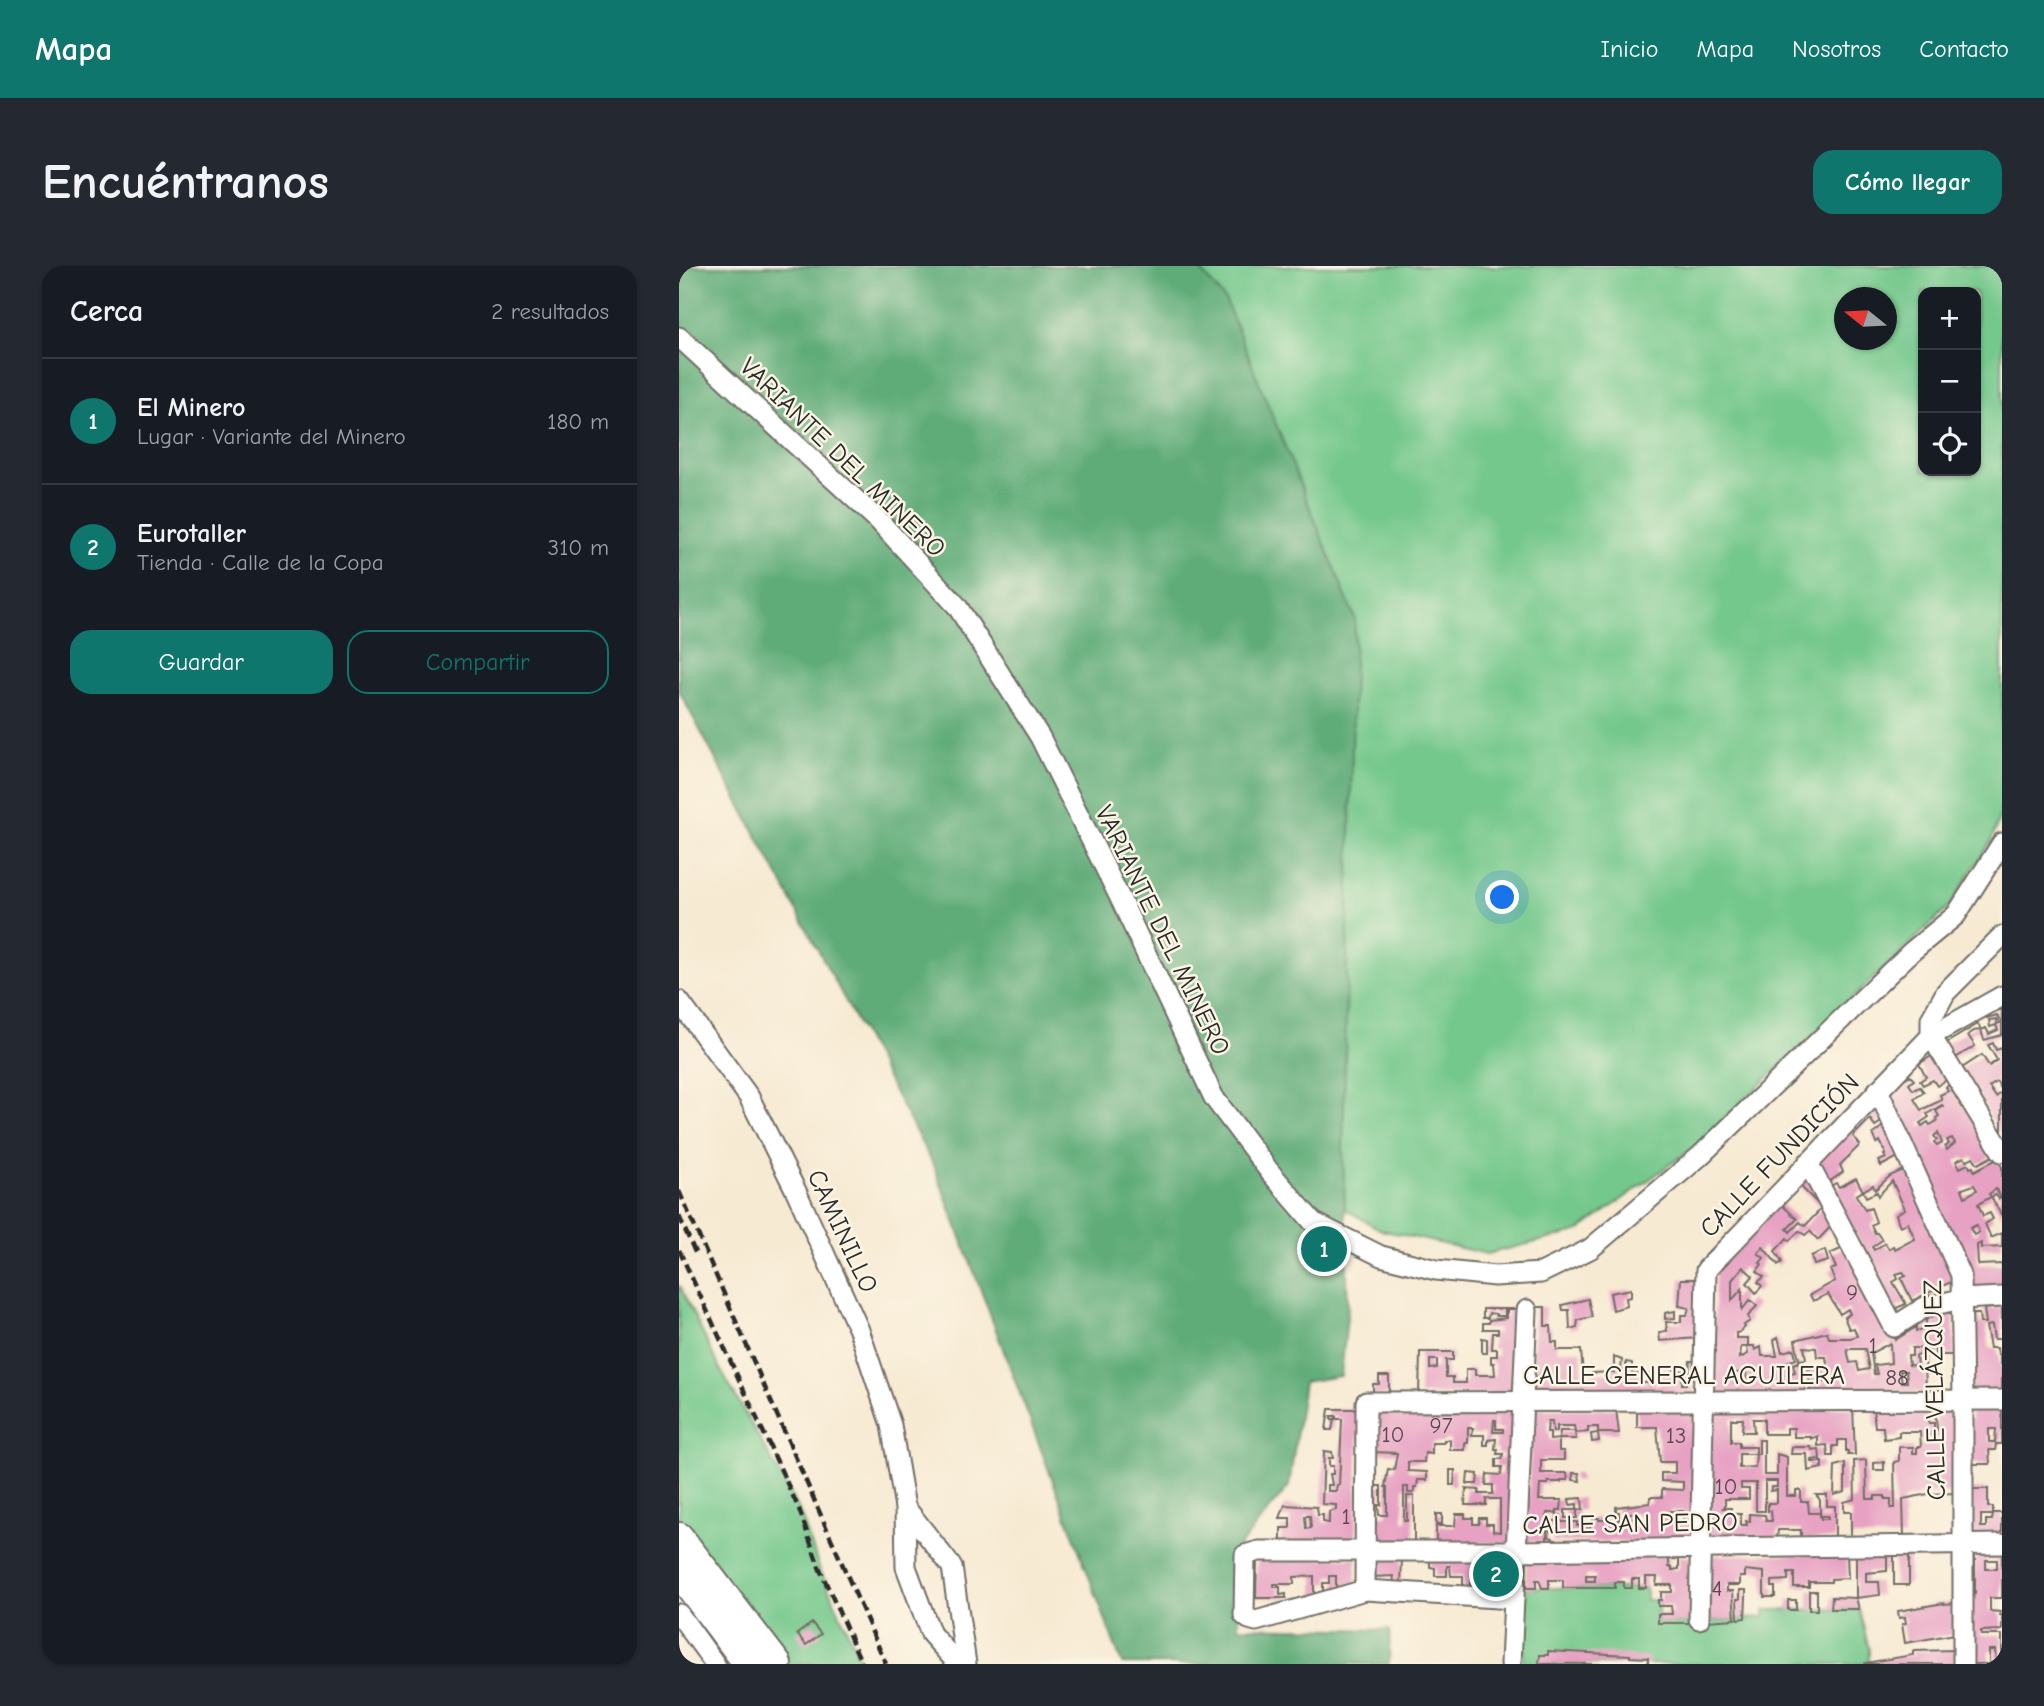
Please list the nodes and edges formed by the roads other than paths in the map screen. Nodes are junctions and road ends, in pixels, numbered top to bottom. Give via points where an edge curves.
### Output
1 (679, 337) edge
2 (2001, 848) edge
3 (2002, 936) edge
4 (2002, 996) edge
5 (679, 1001) edge
6 (1931, 1036) junction
7 (1878, 1090) junction
8 (2002, 1152) edge
9 (1808, 1163) junction
10 (2002, 1297) edge
11 (1961, 1299) junction
12 (1527, 1310) dead end
13 (1963, 1400) junction
14 (2002, 1400) edge
15 (1523, 1401) junction
16 (1704, 1402) junction
17 (905, 1507) junction
18 (679, 1537) edge
19 (1963, 1544) junction
20 (2002, 1544) edge
21 (1700, 1549) junction
22 (1364, 1550) junction
23 (1516, 1551) junction
24 (679, 1572) edge
25 (1365, 1590) junction
26 (1514, 1599) junction
27 (679, 1614) edge
28 (1699, 1619) dead end
29 (715, 1664) edge
30 (748, 1664) edge
31 (777, 1664) edge
32 (958, 1664) edge
33 (966, 1664) edge
34 (1511, 1664) edge
35 (1963, 1664) edge

1 - 2 street, VARIANTE DEL MINERO via 880,522 957,606 1040,737 1214,1098 1313,1222 1381,1256 1436,1270 1495,1276 1541,1273 1590,1249 1700,1156 1911,951 1956,915
3 - 6 street via 1947,992 1931,1019
4 - 6 street, CALLE FUNDICIÓN
5 - 17 street, CAMINILLO via 748,1097 859,1330 891,1425
6 - 7 street, CALLE FUNDICIÓN
6 - 8 street
7 - 9 street, CALLE FUNDICIÓN
7 - 11 street, CALLE VELÁZQUEZ via 1961,1275
9 - 11 street via 1894,1327 1925,1307
9 - 16 street, CALLE FUNDICIÓN via 1706,1270
10 - 11 street
11 - 13 street, CALLE VELÁZQUEZ
12 - 15 street
13 - 14 street, CALLE GENERAL AGUILERA
13 - 16 street, CALLE GENERAL AGUILERA
13 - 19 street, CALLE VELÁZQUEZ
15 - 16 street, CALLE GENERAL AGUILERA
15 - 22 street, CALLE GENERAL AGUILERA via 1366,1402
15 - 23 street
16 - 21 street, CALLE FUNDICIÓN
17 - 32 street, CAMINILLO via 906,1567 931,1634
17 - 33 street, CAMINILLO via 952,1567
18 - 31 highway
19 - 20 street, CALLE SAN PEDRO
19 - 21 street, CALLE SAN PEDRO
19 - 35 street, CALLE VELÁZQUEZ
21 - 23 street, CALLE SAN PEDRO
21 - 28 street, CALLE FUNDICIÓN
22 - 23 street, CALLE SAN PEDRO
22 - 25 street
22 - 25 street, CALLE SAN PEDRO via 1245,1555 1244,1615 1256,1621
23 - 26 street
24 - 30 highway
25 - 26 street
26 - 34 street
27 - 29 street

